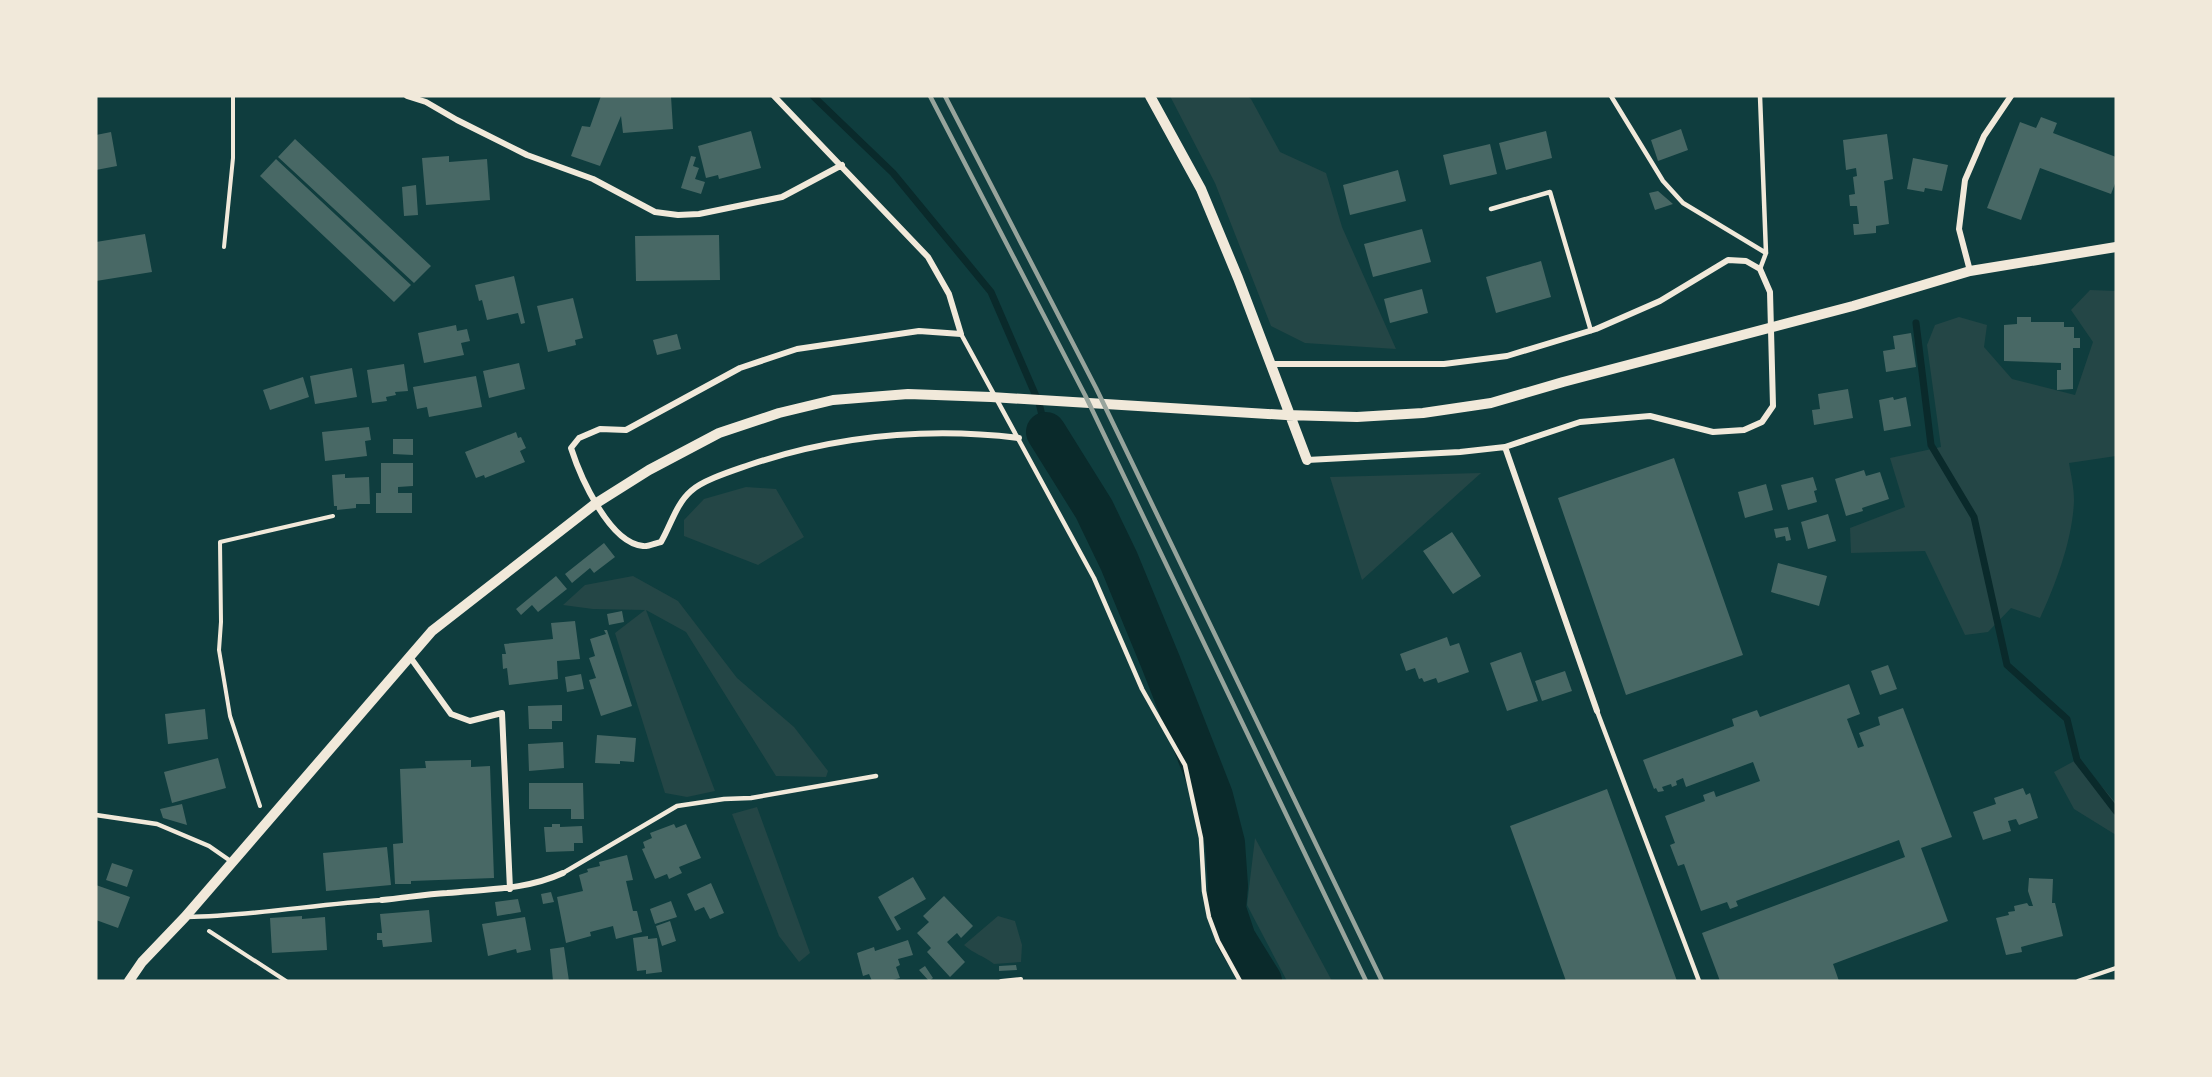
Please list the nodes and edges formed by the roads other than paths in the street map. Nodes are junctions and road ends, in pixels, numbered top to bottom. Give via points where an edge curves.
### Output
1 (407, 96) edge
2 (774, 96) edge
3 (1150, 96) edge
4 (1611, 96) edge
5 (1760, 96) edge
6 (2012, 96) edge
7 (842, 165) junction
8 (1491, 209) dead end
9 (2116, 247) edge
10 (1766, 253) junction
11 (1760, 269) junction
12 (1970, 271) junction
13 (1772, 328) junction
14 (1591, 331) junction
15 (961, 334) junction
16 (1270, 364) junction
17 (1019, 438) junction
18 (1505, 447) junction
19 (1307, 460) joint
20 (595, 504) junction
21 (410, 657) junction
22 (1598, 711) joint
23 (876, 776) dead end
24 (96, 814) edge
25 (232, 862) junction
26 (563, 873) joint
27 (510, 889) junction
28 (382, 900) joint
29 (185, 917) junction
30 (129, 981) edge
31 (1240, 981) edge
32 (1699, 981) edge

1 - 7 street via 527,155 593,179 655,212 699,214 782,197
2 - 7 street
3 - 16 street via 1201,189
4 - 10 lane via 1663,180 1683,203
5 - 10 lane
6 - 12 street via 1984,136 1965,180 1959,229
7 - 15 street via 928,257 949,294
8 - 14 lane via 1550,192
9 - 12 street
10 - 11 lane
11 - 13 street via 1770,292
11 - 14 street via 1746,261 1728,260 1660,301
12 - 13 street
13 - 18 street via 1773,406 1762,422 1744,430 1713,432 1650,417 1580,423
13 - 20 street via 1491,403 1423,414 1286,415 908,394 833,400 719,433
14 - 16 street via 1507,356 1444,364
15 - 17 lane
15 - 20 street via 918,331 797,349 740,368 626,430 600,429 579,438 571,448
16 - 19 street
17 - 20 street via 981,433 892,434 785,453 731,471 693,490 680,504 661,542 643,546 624,539
17 - 31 lane via 1094,578 1142,689 1185,765 1201,838 1209,917
18 - 19 street
18 - 22 street
20 - 21 street via 432,632
21 - 25 street
21 - 27 street via 451,714 470,721 502,713
22 - 32 lane
23 - 26 lane via 751,798 677,806
24 - 25 lane via 157,824 209,846
25 - 29 street
26 - 27 street
27 - 28 street
28 - 29 lane
29 - 30 street

